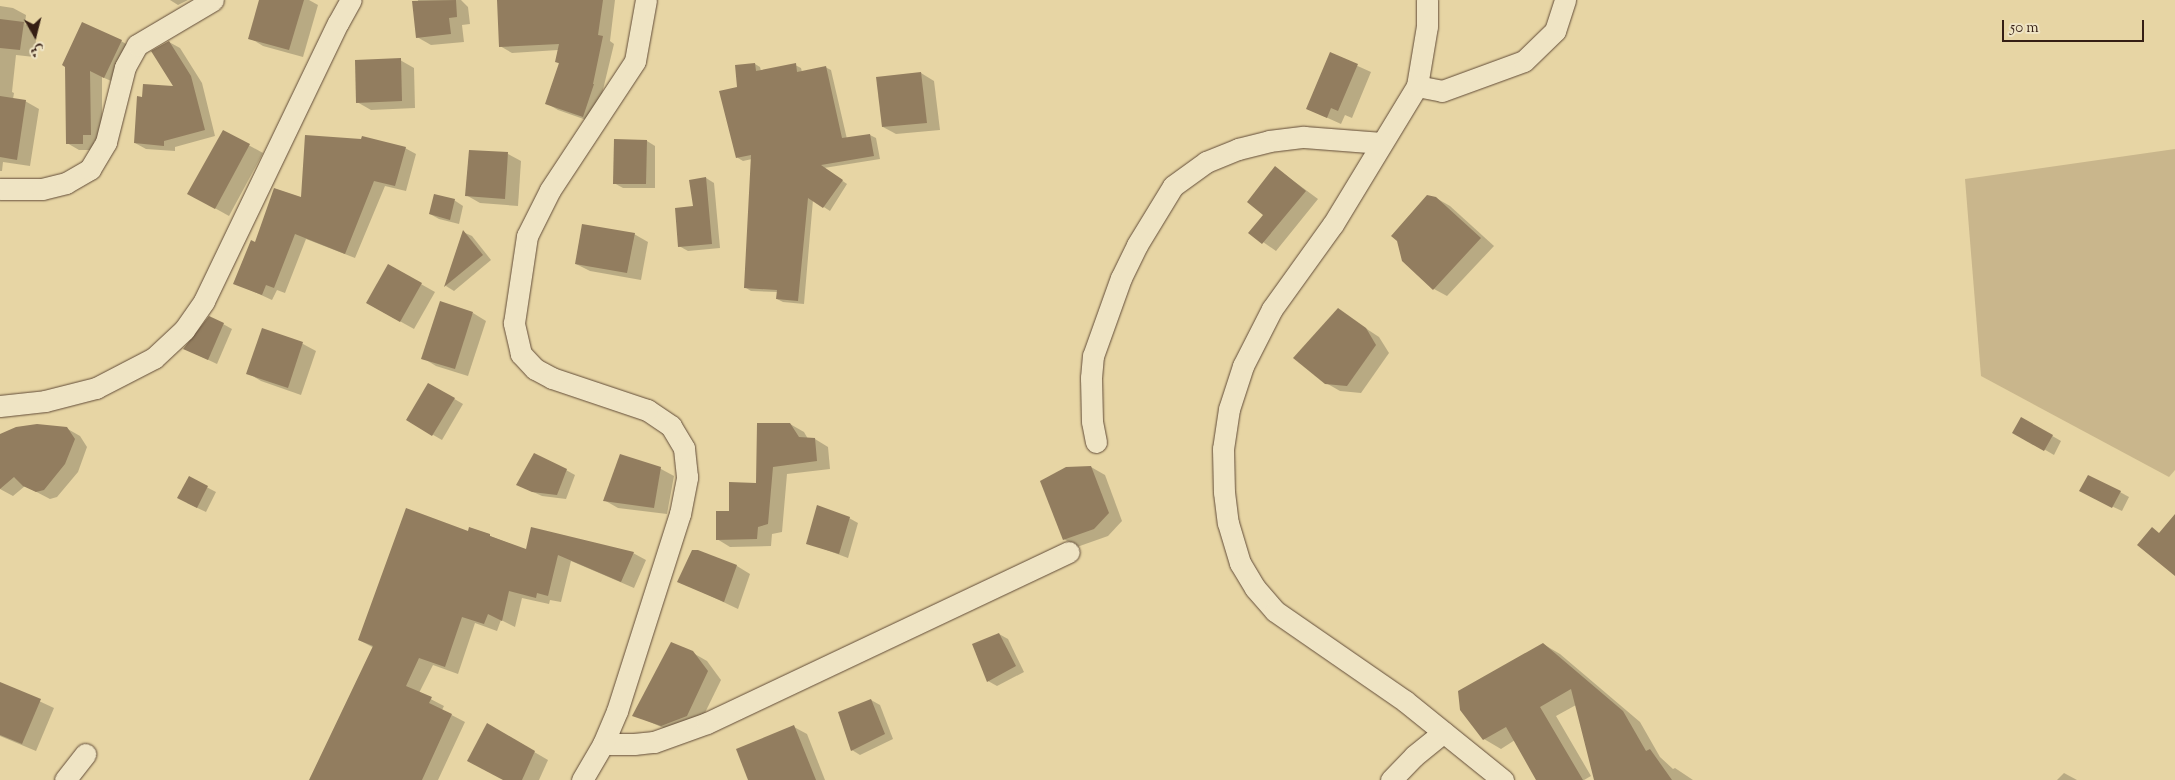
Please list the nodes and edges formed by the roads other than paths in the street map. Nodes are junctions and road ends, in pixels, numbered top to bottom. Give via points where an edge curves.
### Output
1 (213, 0) edge
2 (351, 0) edge
3 (646, 0) edge
4 (1427, 0) edge
5 (1565, 0) edge
6 (1417, 86) junction
7 (1382, 143) junction
8 (0, 189) edge
9 (0, 406) edge
10 (1096, 442) dead end
11 (1069, 552) dead end
12 (1444, 732) junction
13 (603, 744) junction
14 (85, 754) dead end
15 (65, 780) edge
16 (582, 780) edge
17 (1391, 780) edge
18 (1503, 780) edge

1 - 8 street via 137,45 125,67 106,142 90,169 66,183 42,189
2 - 9 street via 204,300 184,330 154,358 96,388 45,401
3 - 13 street via 635,61 550,190 527,236 514,323 521,354 534,369 647,410 670,426 684,448 687,477 680,514 618,710
4 - 6 street via 1427,26
5 - 6 street via 1554,31 1524,61 1442,91
6 - 7 street
7 - 10 street via 1304,137 1269,141 1206,162 1173,186 1137,246 1093,356 1092,421
7 - 12 street via 1334,224 1272,309 1243,366 1229,409 1223,449 1224,492 1228,523 1240,564 1260,594 1276,611 1405,700
11 - 13 street via 707,723 654,742
12 - 17 street
12 - 18 street
13 - 16 street
14 - 15 street

